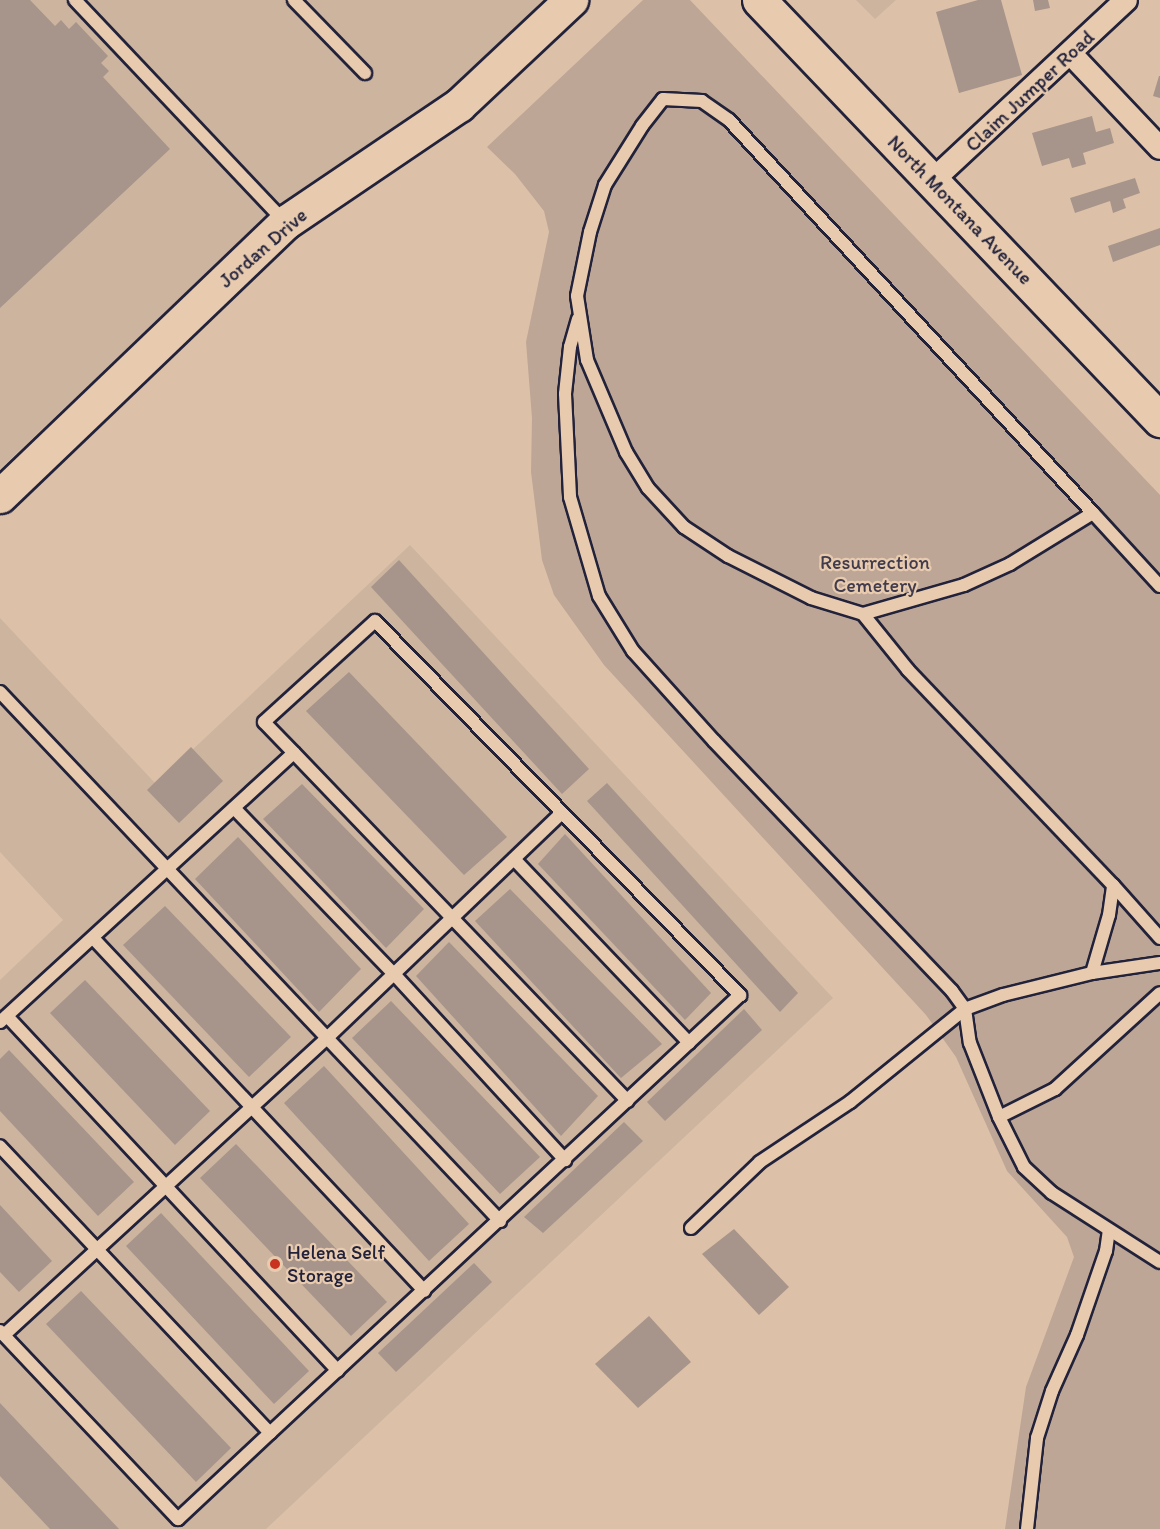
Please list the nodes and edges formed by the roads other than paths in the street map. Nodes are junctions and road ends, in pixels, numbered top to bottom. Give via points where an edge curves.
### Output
1 (75, 0) edge
2 (294, 0) edge
3 (571, 0) edge
4 (759, 0) edge
5 (1126, 0) edge
6 (1071, 54) junction
7 (365, 73) dead end
8 (1160, 148) edge
9 (932, 181) junction
10 (286, 222) junction
11 (580, 313) junction
12 (1160, 420) edge
13 (0, 496) edge
14 (1093, 513) junction
15 (1160, 586) edge
16 (863, 615) junction
17 (0, 692) edge
18 (294, 753) junction
19 (234, 808) junction
20 (562, 813) junction
21 (514, 859) junction
22 (168, 869) junction
23 (1113, 885) junction
24 (453, 917) junction
25 (93, 938) junction
26 (1160, 938) edge
27 (1160, 963) edge
28 (1092, 973) junction
29 (394, 974) junction
30 (1160, 993) edge
31 (965, 1008) junction
32 (3, 1019) edge
33 (327, 1038) junction
34 (689, 1043) junction
35 (628, 1101) junction
36 (253, 1106) junction
37 (999, 1117) junction
38 (0, 1146) edge
39 (565, 1160) junction
40 (167, 1186) junction
41 (500, 1221) junction
42 (691, 1228) dead end
43 (1109, 1230) junction
44 (97, 1250) junction
45 (1160, 1262) edge
46 (424, 1291) junction
47 (2, 1333) edge
48 (338, 1371) junction
49 (270, 1433) junction
50 (1027, 1529) edge

1 - 10 lane
2 - 7 lane
3 - 10 street, Jordan Drive via 459,105
4 - 9 street, North Montana Avenue
5 - 6 street, Claim Jumper Road
6 - 8 street
6 - 9 street, Claim Jumper Road
9 - 12 street, North Montana Avenue
10 - 13 street, Jordan Drive
11 - 14 lane via 578,296 590,232 605,185 663,99 702,101 729,120
11 - 16 lane via 587,360 626,452 648,488 677,519 759,573 810,598
11 - 31 lane via 570,347 565,394 570,497 598,596 633,651
14 - 15 lane
14 - 16 lane via 1010,564 964,585
16 - 23 lane via 908,670
17 - 22 lane
18 - 19 lane
18 - 20 lane via 264,722 375,621
18 - 24 lane
19 - 22 lane
19 - 29 lane
20 - 21 lane
20 - 34 lane via 740,995
21 - 24 lane
21 - 34 lane
22 - 25 lane
22 - 33 lane
23 - 26 lane
23 - 28 lane via 1109,915
24 - 29 lane
24 - 35 lane
25 - 32 lane
25 - 36 lane
27 - 28 lane
28 - 31 lane
29 - 33 lane
29 - 39 lane
30 - 37 lane via 1055,1089
31 - 37 lane via 970,1043
31 - 42 lane via 850,1102 760,1162
32 - 40 lane
33 - 36 lane
33 - 41 lane
34 - 35 lane
35 - 39 lane
36 - 40 lane
36 - 46 lane
37 - 43 lane via 1024,1167 1052,1193
38 - 44 lane
39 - 41 lane
40 - 44 lane
40 - 48 lane
41 - 46 lane
43 - 45 lane
43 - 50 lane via 1106,1251 1077,1335 1052,1391 1037,1438
44 - 47 lane
44 - 49 lane
46 - 48 lane
47 - 49 lane via 178,1519
48 - 49 lane

